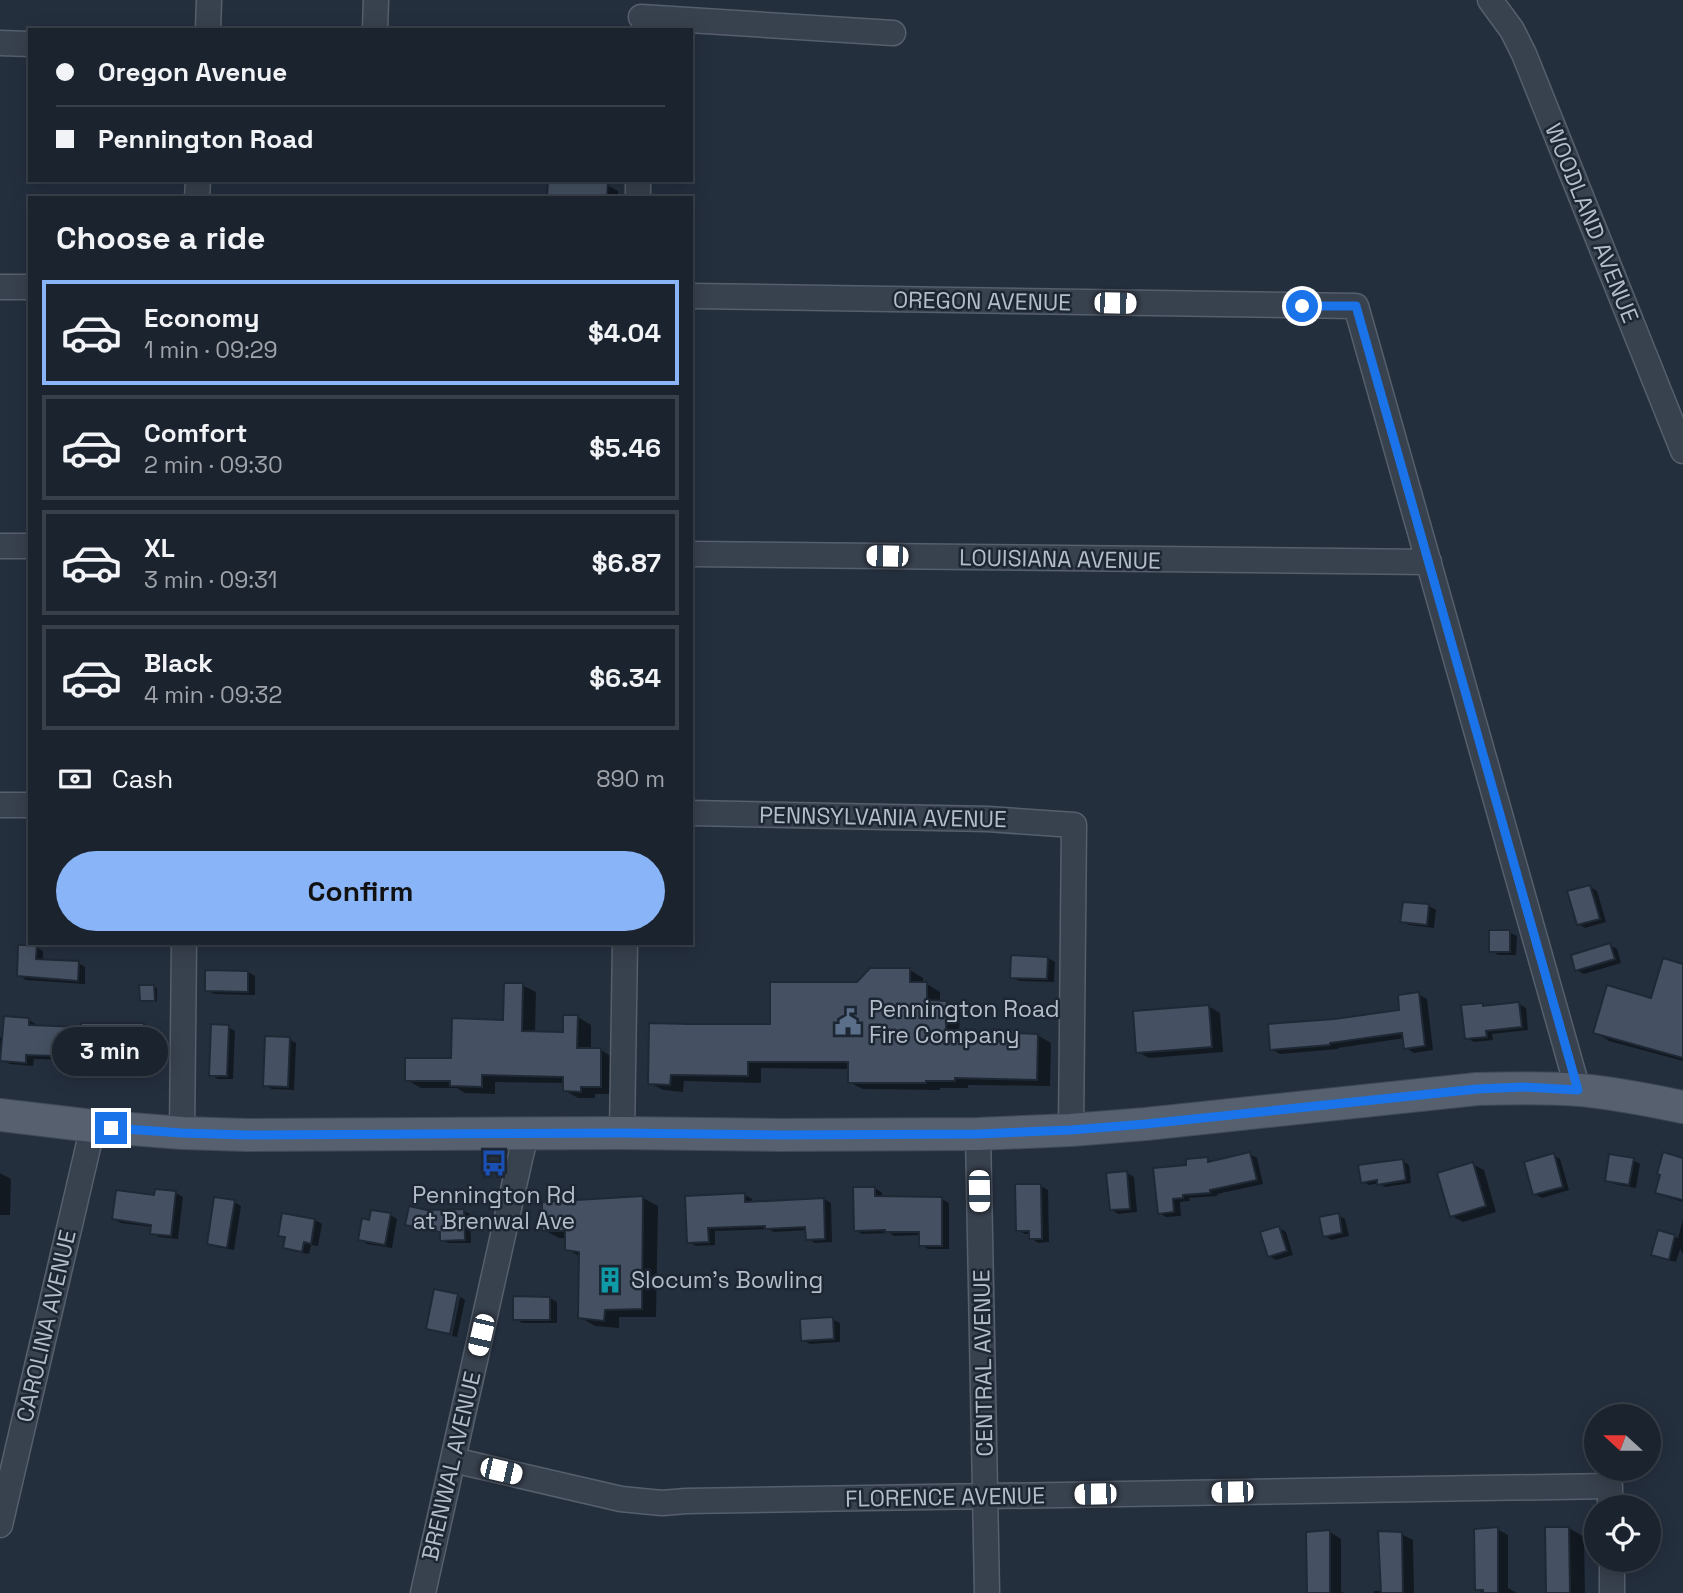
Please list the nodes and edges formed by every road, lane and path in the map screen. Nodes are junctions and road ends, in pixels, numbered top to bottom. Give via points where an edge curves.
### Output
1 (209, 0) edge
2 (376, 0) edge
3 (1490, 0) edge
4 (641, 16) edge
5 (208, 28) edge
6 (375, 28) edge
7 (893, 33) dead end
8 (0, 43) edge
9 (28, 44) edge
10 (0, 287) edge
11 (28, 287) edge
12 (693, 296) edge
13 (1683, 451) edge
14 (0, 546) edge
15 (28, 546) edge
16 (693, 554) edge
17 (1429, 562) junction
18 (0, 805) edge
19 (28, 805) edge
20 (693, 813) edge
21 (184, 945) edge
22 (625, 945) edge
23 (1578, 1090) junction
24 (1683, 1107) edge
25 (0, 1115) edge
26 (93, 1126) junction
27 (1071, 1130) junction
28 (182, 1133) junction
29 (622, 1133) junction
30 (978, 1134) junction
31 (526, 1135) junction
32 (453, 1460) junction
33 (985, 1496) junction
34 (1584, 1496) edge
35 (0, 1525) edge
36 (1612, 1572) edge
37 (423, 1593) edge
38 (987, 1593) edge
39 (1612, 1593) edge

1 - 5 street
2 - 6 street
3 - 13 street, WOODLAND AVENUE via 1524,54
4 - 7 street
8 - 9 street
10 - 11 street
12 - 17 street, OREGON AVENUE via 1356,306
14 - 15 street
16 - 17 street, LOUISIANA AVENUE
17 - 23 street
18 - 19 street
20 - 27 street, PENNSYLVANIA AVENUE via 1074,825
21 - 28 street
22 - 29 street
23 - 24 main road
23 - 27 main road via 1477,1089
25 - 26 main road
26 - 28 main road
26 - 35 street, CAROLINA AVENUE
27 - 30 main road
28 - 31 main road
29 - 30 main road
29 - 31 main road
30 - 33 street, CENTRAL AVENUE
31 - 32 street, BRENWAL AVENUE
32 - 33 street, FLORENCE AVENUE via 621,1499 662,1503
32 - 37 street, BRENWAL AVENUE
33 - 34 street, FLORENCE AVENUE
33 - 38 street, CENTRAL AVENUE
36 - 39 street

